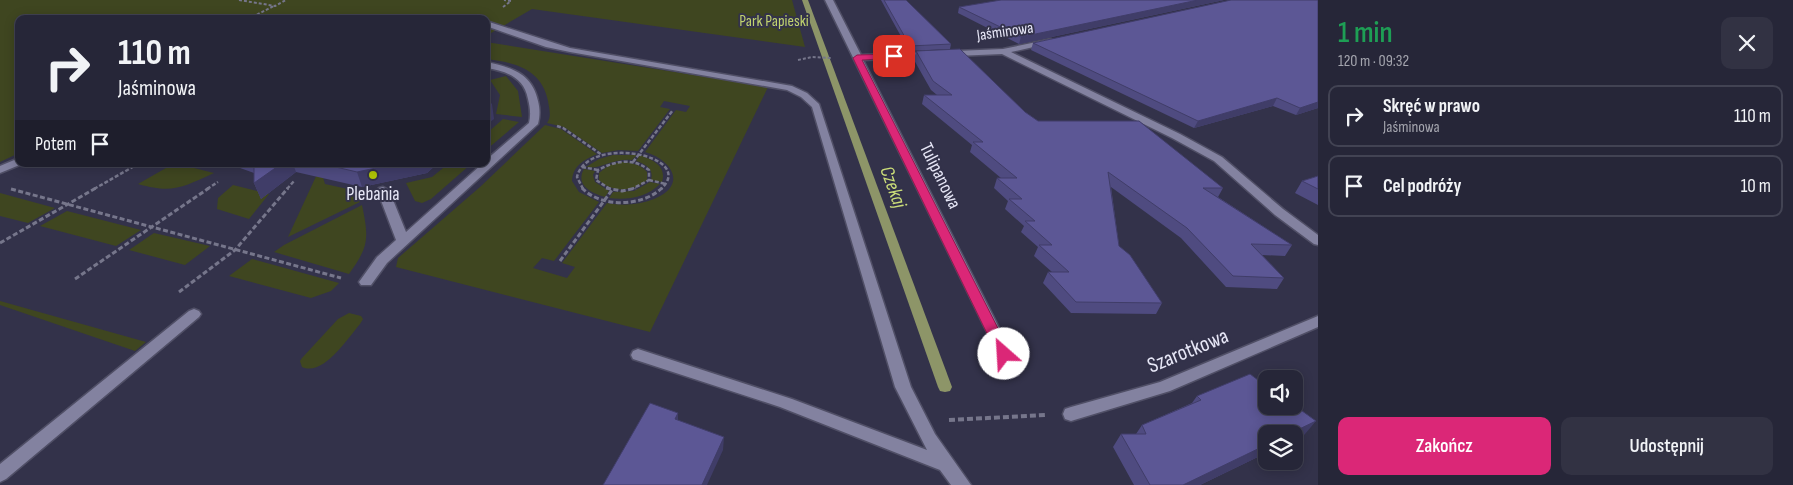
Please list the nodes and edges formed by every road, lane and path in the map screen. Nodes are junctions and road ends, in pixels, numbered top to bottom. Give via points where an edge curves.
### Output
1 (239, 0) edge
2 (286, 0) edge
3 (829, 0) edge
4 (275, 6) junction
5 (256, 15) edge
6 (490, 24) edge
7 (1061, 38) edge
8 (1003, 51) junction
9 (836, 58) dead end
10 (857, 58) junction
11 (798, 60) dead end
12 (490, 66) edge
13 (673, 110) dead end
14 (549, 125) dead end
15 (640, 153) junction
16 (602, 155) junction
17 (490, 162) edge
18 (633, 162) junction
19 (15, 163) edge
20 (133, 167) edge
21 (484, 167) edge
22 (581, 167) junction
23 (0, 170) edge
24 (598, 170) junction
25 (649, 180) junction
26 (294, 181) dead end
27 (218, 182) dead end
28 (666, 184) junction
29 (2, 187) dead end
30 (383, 190) dead end
31 (612, 190) junction
32 (605, 200) junction
33 (68, 204) junction
34 (152, 227) junction
35 (403, 241) junction
36 (1318, 241) edge
37 (0, 243) edge
38 (235, 250) junction
39 (560, 261) dead end
40 (75, 279) dead end
41 (366, 282) joint
42 (177, 294) dead end
43 (194, 314) dead end
44 (1318, 322) edge
45 (638, 355) dead end
46 (1013, 371) dead end
47 (1071, 414) joint
48 (919, 421) junction
49 (944, 464) junction
50 (0, 474) edge
51 (962, 485) edge

1 - 4 path
2 - 4 path
3 - 10 street, Tulipanowa
4 - 5 path
6 - 48 street via 556,47 770,83 804,95 816,106 903,388
7 - 8 street, Jaśminowa
8 - 10 street, Jaśminowa
8 - 36 street via 1218,159
9 - 11 path
10 - 46 street, Tulipanowa
12 - 17 street via 505,68 522,77 531,88 536,115 534,122
13 - 15 path
14 - 16 path via 563,128
15 - 16 path
15 - 18 path
15 - 28 path via 661,162 667,169 669,177
16 - 22 path
18 - 24 path via 611,163
18 - 25 path via 649,170
19 - 23 street
20 - 33 path
21 - 35 street
22 - 24 path
22 - 32 path via 577,175 578,184 585,192
24 - 31 path via 596,180
25 - 28 path
25 - 31 path via 638,188
26 - 38 path
27 - 34 path
28 - 32 path via 644,198
29 - 33 path
30 - 35 street
31 - 32 path
32 - 39 path
33 - 34 path
33 - 37 path
34 - 38 path
34 - 40 path
35 - 41 street via 382,260
38 - 41 path via 346,280
38 - 42 path
43 - 50 street
44 - 47 street, Szarotkowa via 1164,387
45 - 49 street via 786,403
47 - 48 path
48 - 49 street
49 - 51 street

